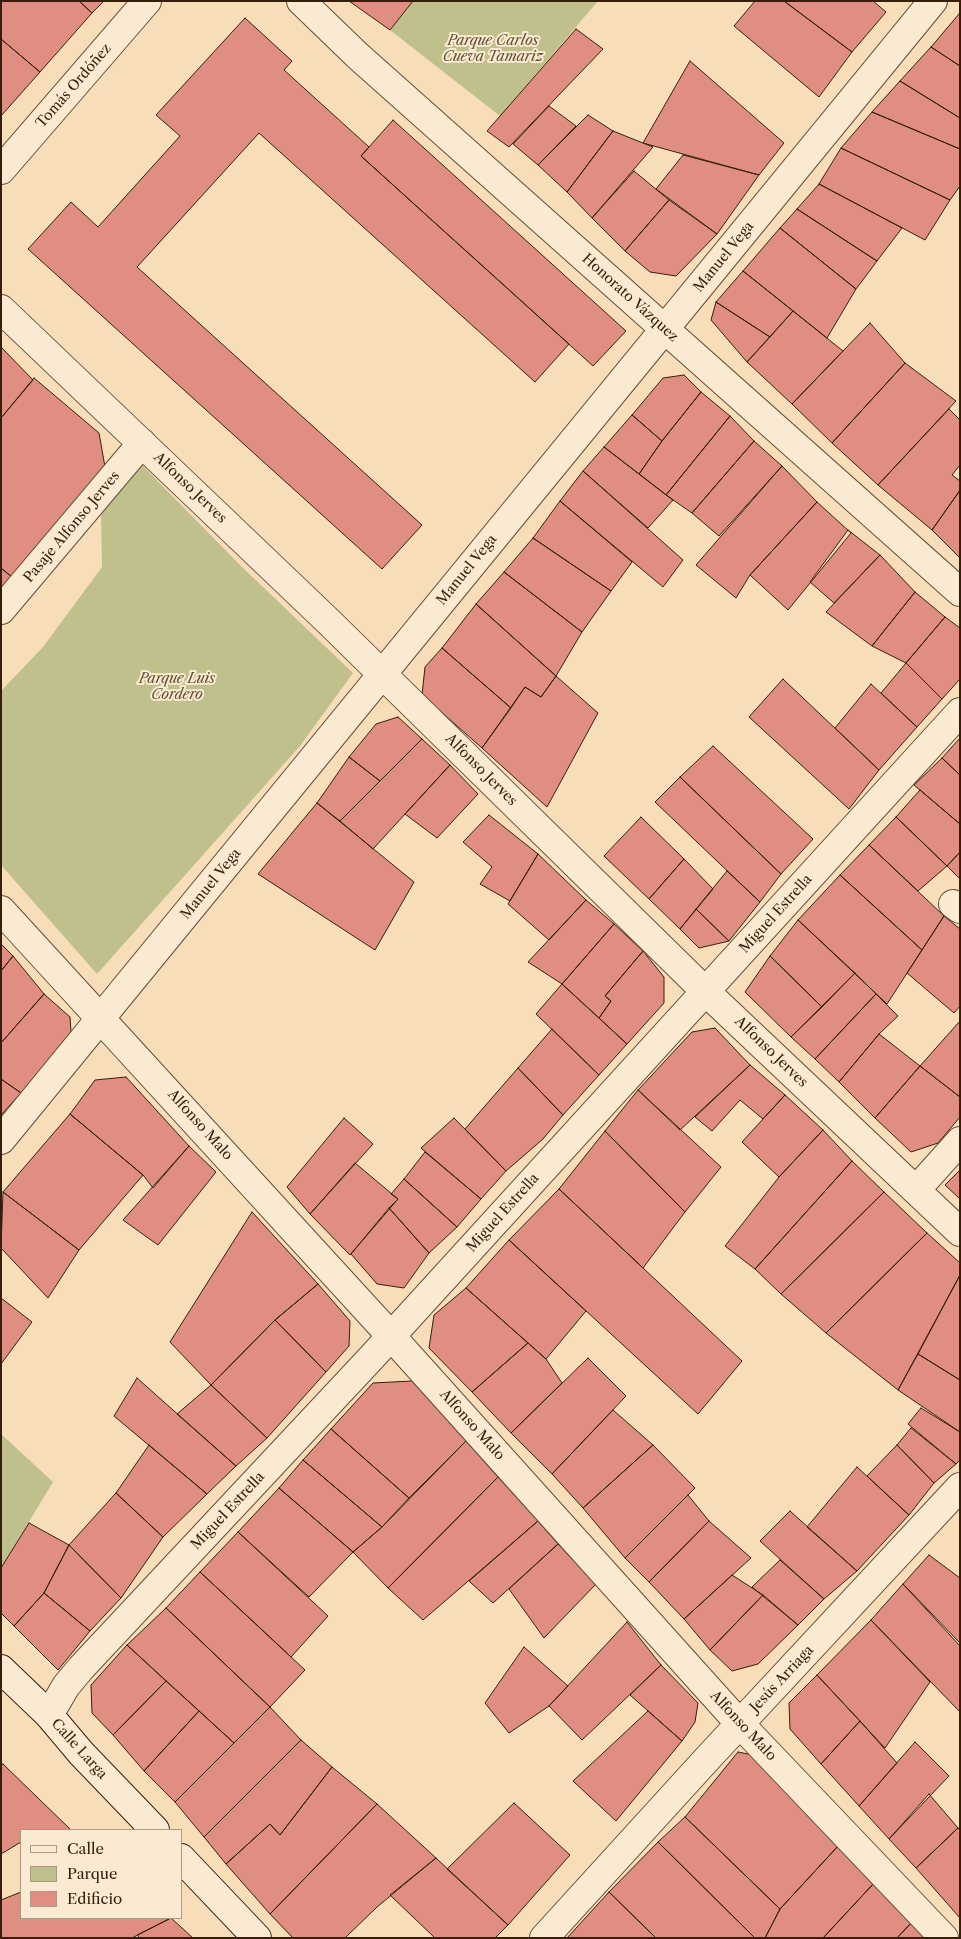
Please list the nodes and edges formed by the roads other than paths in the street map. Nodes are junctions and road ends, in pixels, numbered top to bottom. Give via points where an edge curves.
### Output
1 (147, 1) edge
2 (301, 1) edge
3 (933, 1) edge
4 (1, 170) edge
5 (1, 309) edge
6 (664, 328) junction
7 (142, 443) junction
8 (960, 592) edge
9 (1, 610) edge
10 (383, 673) junction
11 (960, 712) edge
12 (1, 910) edge
13 (705, 991) junction
14 (102, 1017) junction
15 (1, 1140) edge
16 (960, 1141) edge
17 (916, 1190) junction
18 (960, 1232) edge
19 (391, 1336) junction
20 (960, 1487) edge
21 (1, 1669) edge
22 (49, 1715) junction
23 (740, 1724) junction
24 (154, 1829) edge
25 (182, 1859) edge
26 (257, 1938) edge
27 (544, 1938) edge
28 (944, 1938) edge

1 - 4 street, Tomás Ordóñez
2 - 6 street, Honorato Vázquez via 358,56
3 - 6 street, Manuel Vega
5 - 7 street, Alfonso Jerves
6 - 8 street, Honorato Vázquez
6 - 10 street, Manuel Vega
7 - 9 street, Pasaje Alfonso Jerves
7 - 10 street, Alfonso Jerves
10 - 13 street, Alfonso Jerves
10 - 14 street, Manuel Vega
11 - 13 street, Miguel Estrella
12 - 14 street, Alfonso Malo
13 - 17 street, Alfonso Jerves
13 - 19 street, Miguel Estrella
14 - 15 street, Manuel Vega
14 - 19 street, Alfonso Malo
16 - 17 street
17 - 18 street, Alfonso Jerves
19 - 22 street, Miguel Estrella via 81,1668
19 - 23 street, Alfonso Malo
20 - 23 street, Jesús Arriaga
21 - 22 street, Calle Larga
22 - 24 street, Calle Larga
23 - 27 street, Jesús Arriaga
23 - 28 street, Alfonso Malo
25 - 26 street

